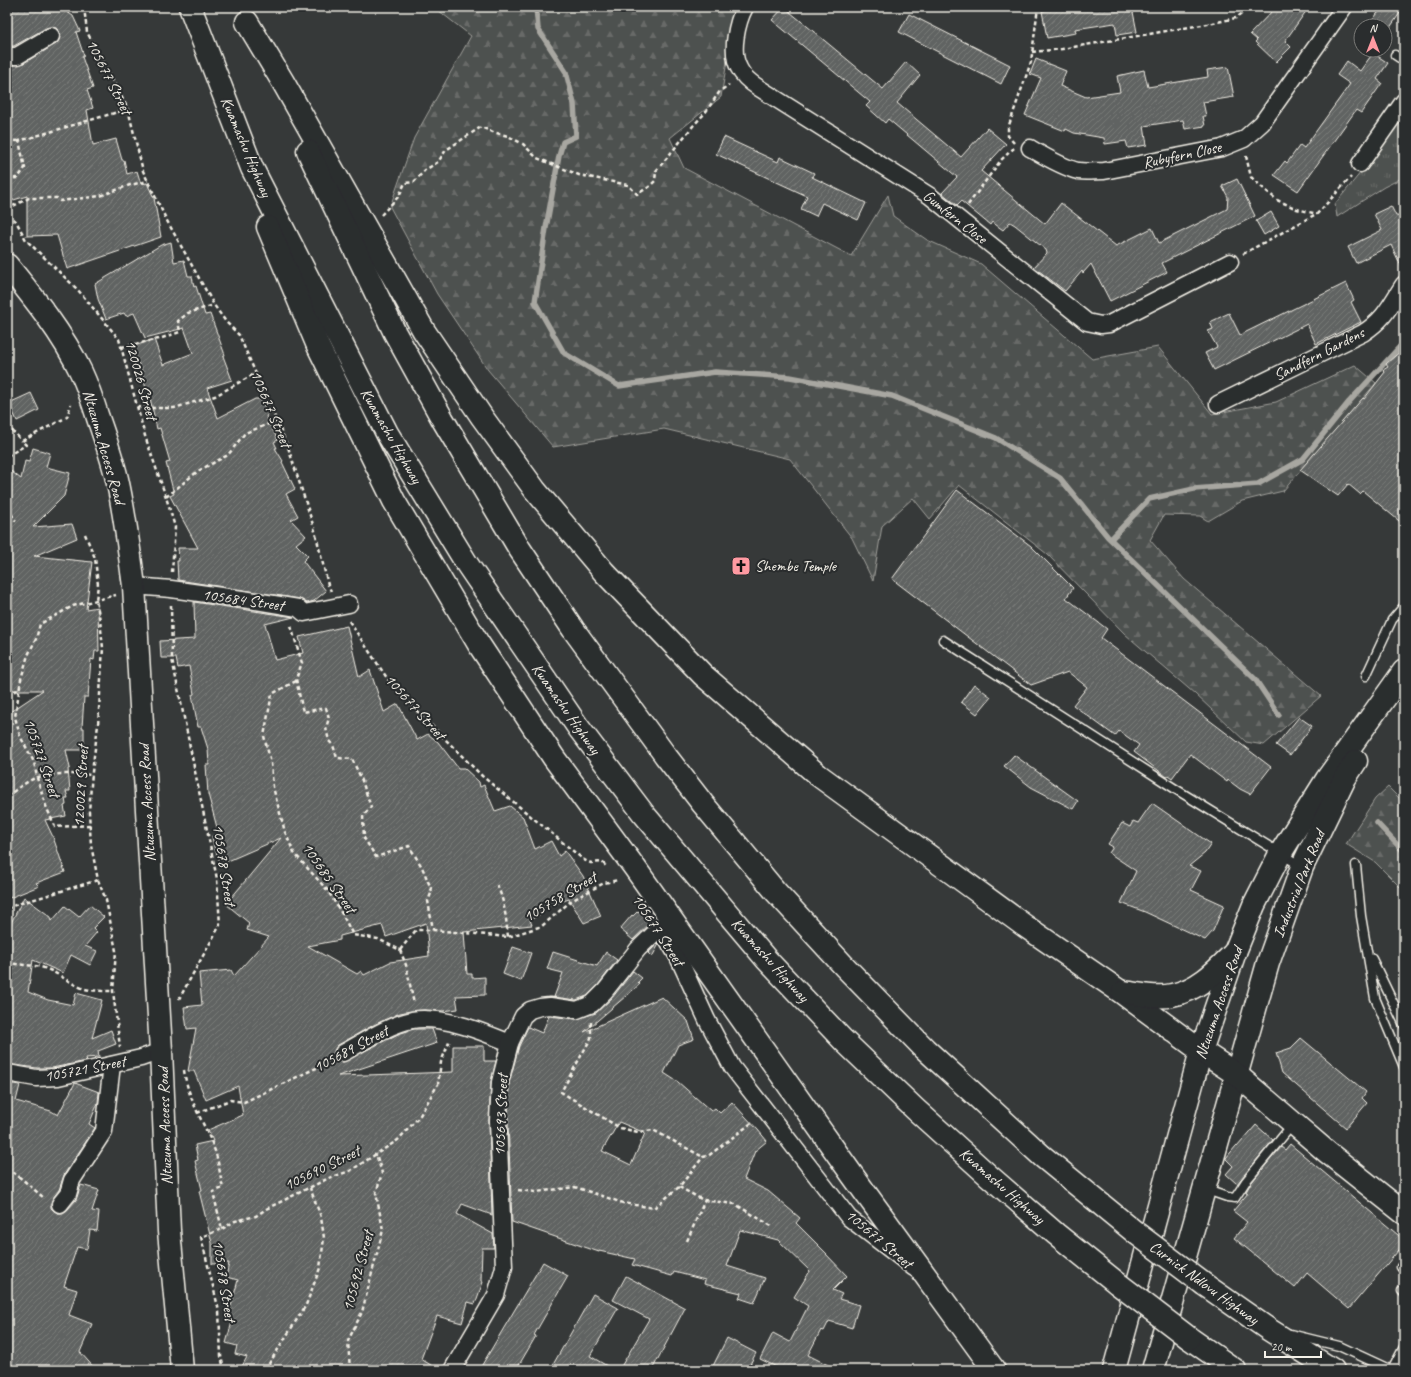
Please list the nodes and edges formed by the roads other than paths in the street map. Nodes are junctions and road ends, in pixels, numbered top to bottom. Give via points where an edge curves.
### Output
1 (190, 7) edge
2 (745, 7) edge
3 (1344, 7) edge
4 (244, 14) edge
5 (51, 36) dead end
6 (1395, 55) dead end
7 (7, 56) edge
8 (1404, 61) edge
9 (1404, 101) edge
10 (1030, 148) dead end
11 (1360, 164) road end
12 (252, 168) junction
13 (1230, 262) road end
14 (7, 265) edge
15 (1404, 284) edge
16 (1218, 404) dead end
17 (134, 586) junction
18 (344, 604) road end
19 (1404, 606) edge
20 (943, 640) dead end
21 (1404, 671) edge
22 (1366, 676) dead end
23 (1404, 688) edge
24 (1280, 854) junction
25 (1356, 865) dead end
26 (1302, 867) junction
27 (665, 922) junction
28 (1367, 949) junction
29 (1235, 952) junction
30 (1122, 992) junction
31 (1404, 1025) edge
32 (510, 1043) junction
33 (162, 1051) junction
34 (1202, 1051) junction
35 (343, 1053) road end
36 (116, 1064) junction
37 (1404, 1067) edge
38 (7, 1073) edge
39 (1236, 1074) junction
40 (1293, 1124) junction
41 (1204, 1189) junction
42 (60, 1204) road end
43 (1404, 1213) edge
44 (929, 1279) junction
45 (1268, 1329) junction
46 (1404, 1347) edge
47 (182, 1370) edge
48 (452, 1370) edge
49 (994, 1370) edge
50 (1114, 1370) edge
51 (1152, 1370) edge
52 (1235, 1370) edge
53 (1333, 1370) edge
54 (1392, 1370) edge

1 - 12 main road, Kwamashu Highway
2 - 13 street, Gumfern Close via 736,41 738,67 743,75 759,88 930,196 1087,322 1109,324
3 - 10 street, Rubyfern Close via 1262,123 1244,138 1228,146 1098,171 1077,170
4 - 30 main road via 424,331 535,490 604,572 704,675 818,775 1026,926
4 - 45 main road, Curnick Ndlovu Highway, bridge via 394,333 443,420 519,548 582,642 665,755 776,892 925,1049 1042,1156 1136,1233
5 - 7 street via 17,56
6 - 8 lane
9 - 11 street
12 - 27 main road via 262,209 288,277 394,501 478,643
12 - 52 main road, Kwamashu Highway, bridge via 391,440 467,564 578,727 643,813 768,960 843,1040 914,1109 1056,1234 1189,1338
14 - 17 main road, Ntuzuma Access Road via 52,322 81,371 89,390 117,479
15 - 16 street, Sandfern Gardens via 1376,325
17 - 18 street, 105684 Street via 285,605 298,608 304,613
17 - 33 main road, Ntuzuma Access Road
19 - 22 lane via 1392,620
20 - 24 lane
21 - 24 main road, Ntuzuma Access Road via 1327,779
23 - 26 main road, Industrial Park Road via 1345,778
24 - 26 lane
24 - 29 main road, Ntuzuma Access Road via 1254,905
25 - 28 lane
26 - 39 main road, Industrial Park Road via 1268,963
27 - 32 street, 105693 Street via 638,949 592,1004 576,1010 550,1006 530,1010 523,1016
27 - 44 main road
27 - 44 street, 105677 Street via 707,1020 732,1067 849,1218
28 - 31 lane
28 - 37 lane via 1375,998
29 - 30 main road via 1205,981 1172,996
29 - 34 main road, Ntuzuma Access Road
30 - 34 main road
32 - 35 street, 105689 Street via 477,1030 434,1020 418,1020 395,1026
32 - 48 street, 105693 Street via 500,1082 498,1120 504,1267 496,1294
33 - 36 street, 105721 Street
33 - 47 main road, Ntuzuma Access Road via 169,1231
34 - 39 main road
34 - 50 main road, Ntuzuma Access Road
36 - 38 street, 105721 Street via 53,1078
36 - 42 street via 104,1131 72,1180 68,1194
39 - 40 main road
39 - 41 main road
40 - 41 lane via 1235,1198
40 - 43 main road
41 - 51 main road
44 - 49 main road
45 - 53 main road, Curnick Ndlovu Highway
45 - 54 lane via 1339,1346
46 - 54 lane

